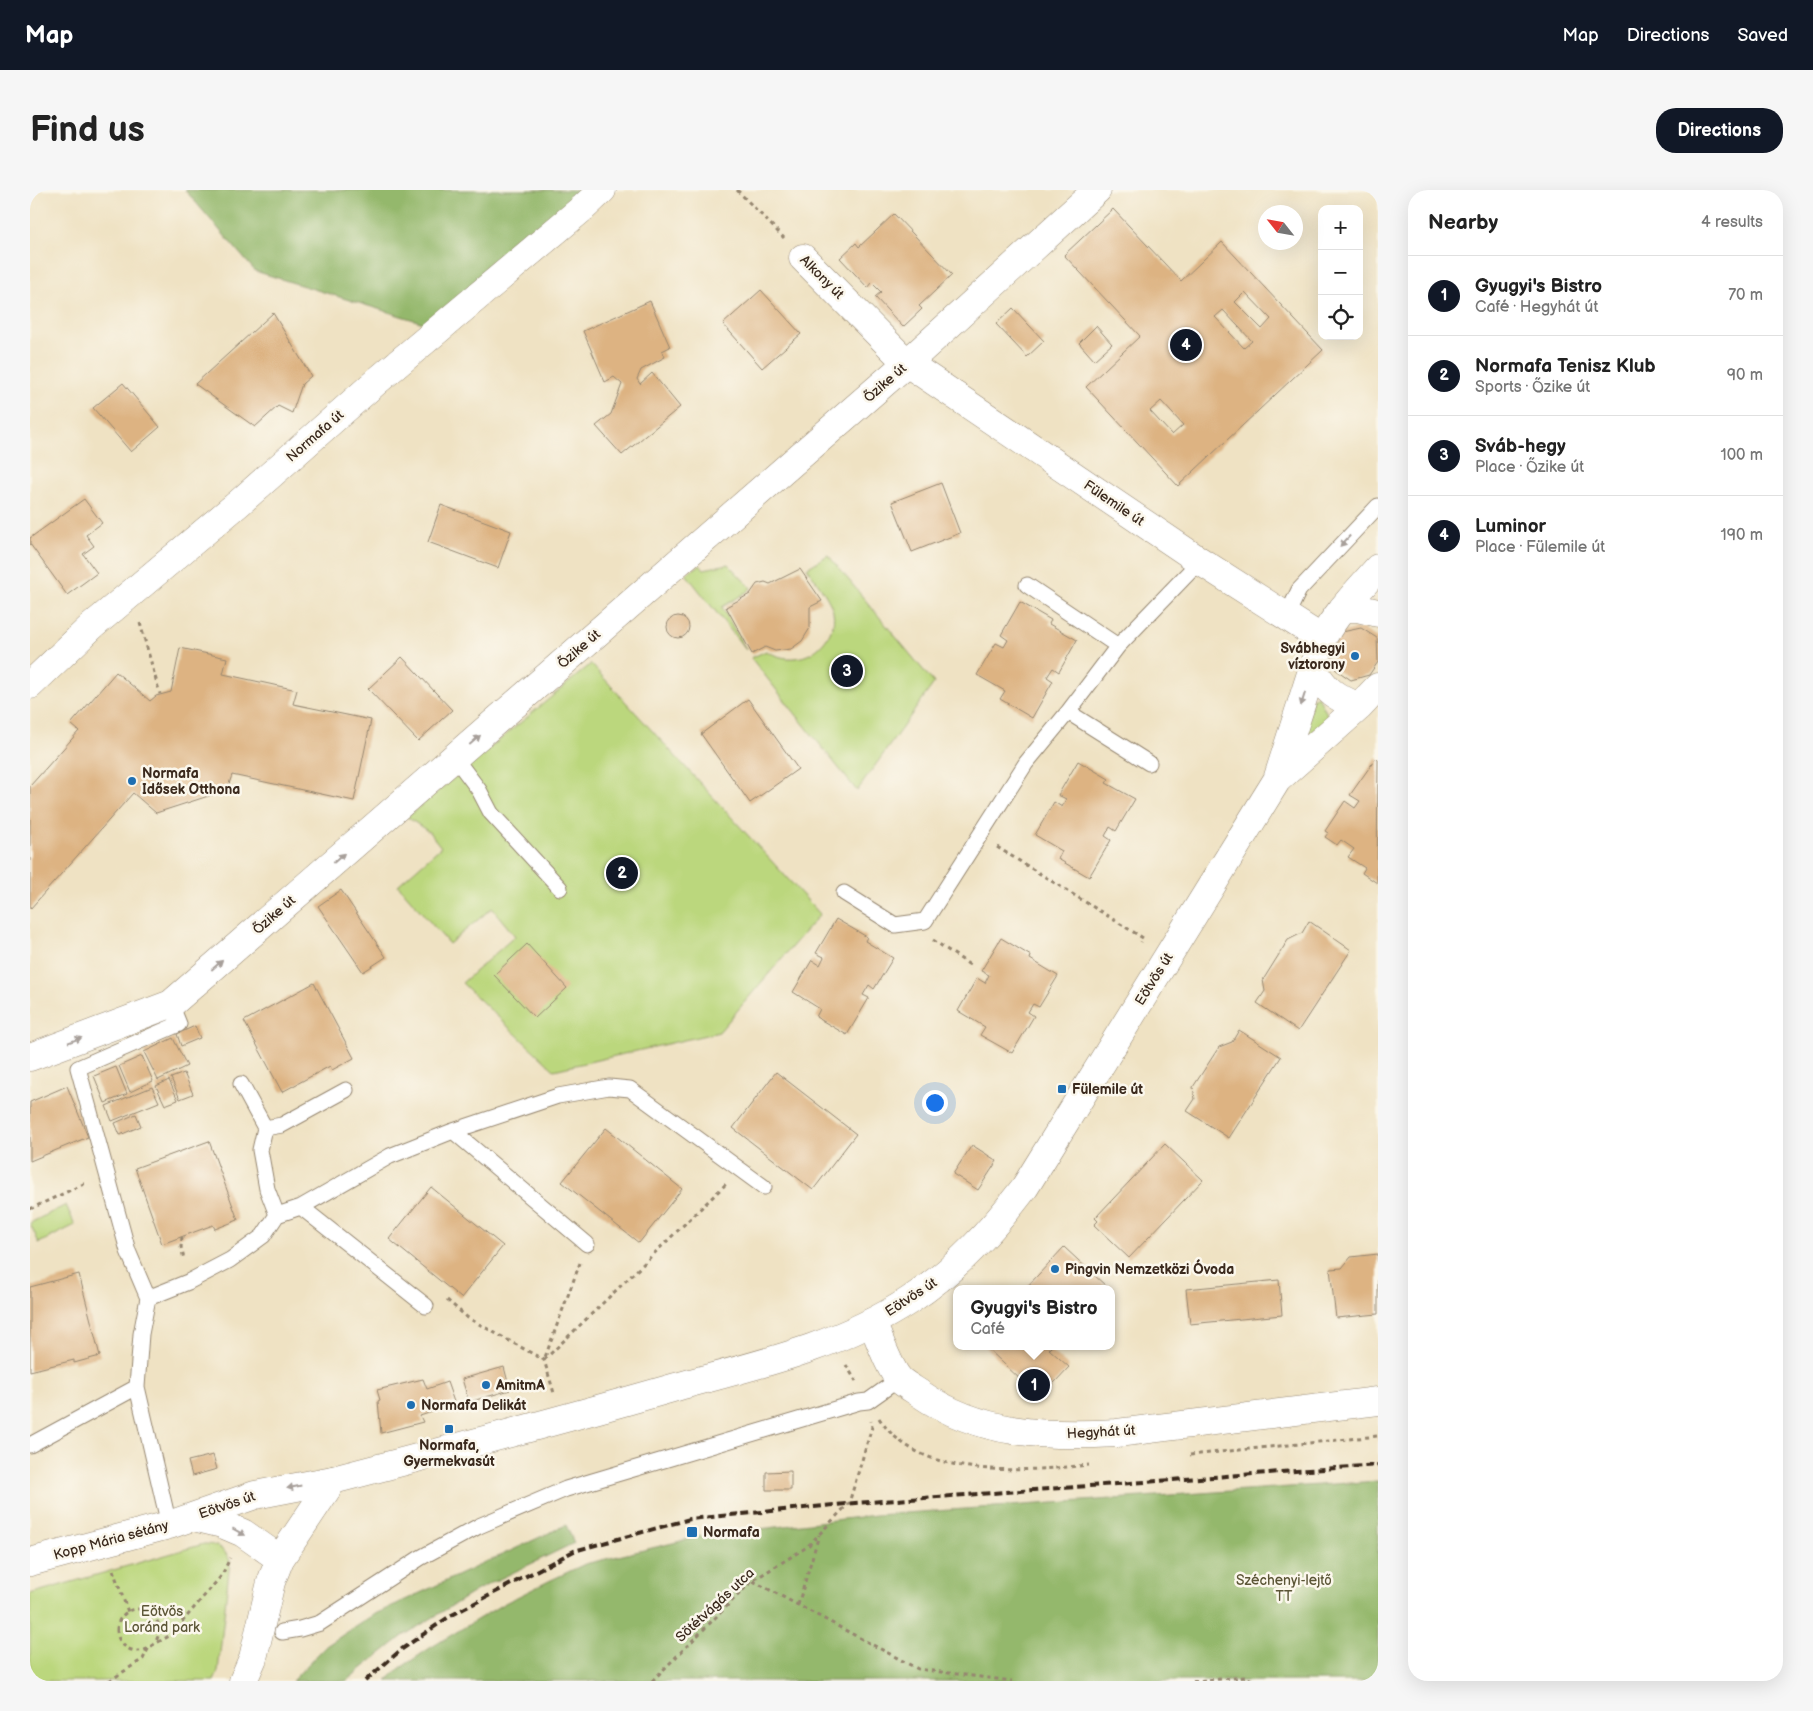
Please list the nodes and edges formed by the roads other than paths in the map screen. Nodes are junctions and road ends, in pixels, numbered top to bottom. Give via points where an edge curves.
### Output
1 (602, 190) edge
2 (1097, 190) edge
3 (803, 258) road end
4 (907, 364) junction
5 (1378, 506) edge
6 (1200, 561) junction
7 (1378, 568) edge
8 (1027, 585) dead end
9 (1343, 608) junction
10 (1378, 613) edge
11 (1286, 617) junction
12 (1322, 639) junction
13 (1118, 646) junction
14 (1313, 669) junction
15 (30, 685) edge
16 (1378, 687) edge
17 (1359, 707) junction
18 (1068, 712) junction
19 (455, 758) junction
20 (1149, 763) dead end
21 (1277, 780) junction
22 (560, 888) dead end
23 (844, 893) dead end
24 (171, 1004) junction
25 (30, 1057) edge
26 (241, 1084) dead end
27 (346, 1090) dead end
28 (264, 1128) junction
29 (453, 1131) junction
30 (764, 1187) dead end
31 (301, 1207) junction
32 (277, 1215) junction
33 (587, 1244) road end
34 (148, 1298) junction
35 (426, 1306) dead end
36 (872, 1322) junction
37 (900, 1379) junction
38 (137, 1387) junction
39 (1378, 1401) edge
40 (30, 1445) edge
41 (333, 1480) junction
42 (181, 1521) junction
43 (280, 1559) junction
44 (30, 1562) edge
45 (282, 1632) dead end
46 (243, 1681) edge

1 - 15 street, Normafa út via 377,381 239,504 91,627
2 - 4 street, Őzike út
3 - 4 street, Alkony út
4 - 6 street, Fülemile út
19 -> 4 street, Őzike út
5 -> 11 lane via 1299,590
6 - 11 street, Fülemile út
6 - 13 lane
7 - 9 street, Eötvös út
8 - 13 lane
9 - 10 street
9 - 12 street, Eötvös út
11 - 12 street, Fülemile út
12 - 14 street, Eötvös út
13 - 18 lane
14 - 17 street via 1331,694
14 -> 21 street, Eötvös út
16 - 17 street, Eötvös út
17 - 21 street, Eötvös út
18 - 20 lane
18 - 23 lane via 1026,763 925,921 895,925
19 - 22 lane via 479,790 491,813
24 -> 19 street, Őzike út
21 - 36 street, Eötvös út via 1025,1187 975,1247 944,1275
25 -> 24 street, Őzike út
24 - 34 lane via 179,1024 78,1068 128,1251
26 - 28 lane
27 - 28 lane via 282,1125
28 - 32 lane via 260,1150 267,1189
29 - 30 lane via 558,1096 609,1087 630,1090
29 - 31 lane via 390,1156
29 - 33 lane
31 - 32 lane
31 - 35 lane
32 - 34 lane via 263,1236 230,1260
34 - 38 lane via 141,1334
36 - 37 street, Hegyhát út
36 - 41 street, Eötvös út via 817,1347 754,1366
37 - 39 street, Hegyhát út via 929,1400 976,1423 1040,1434 1117,1433
37 - 45 lane via 868,1401 566,1489 479,1526 356,1598 320,1623
38 - 40 lane
38 - 42 lane
41 -> 42 street, Eötvös út via 255,1495
41 - 43 street
42 -> 43 street, Eötvös út via 222,1524 243,1533
42 - 44 street, Kopp Mária sétány
43 - 46 street via 271,1582 253,1658

